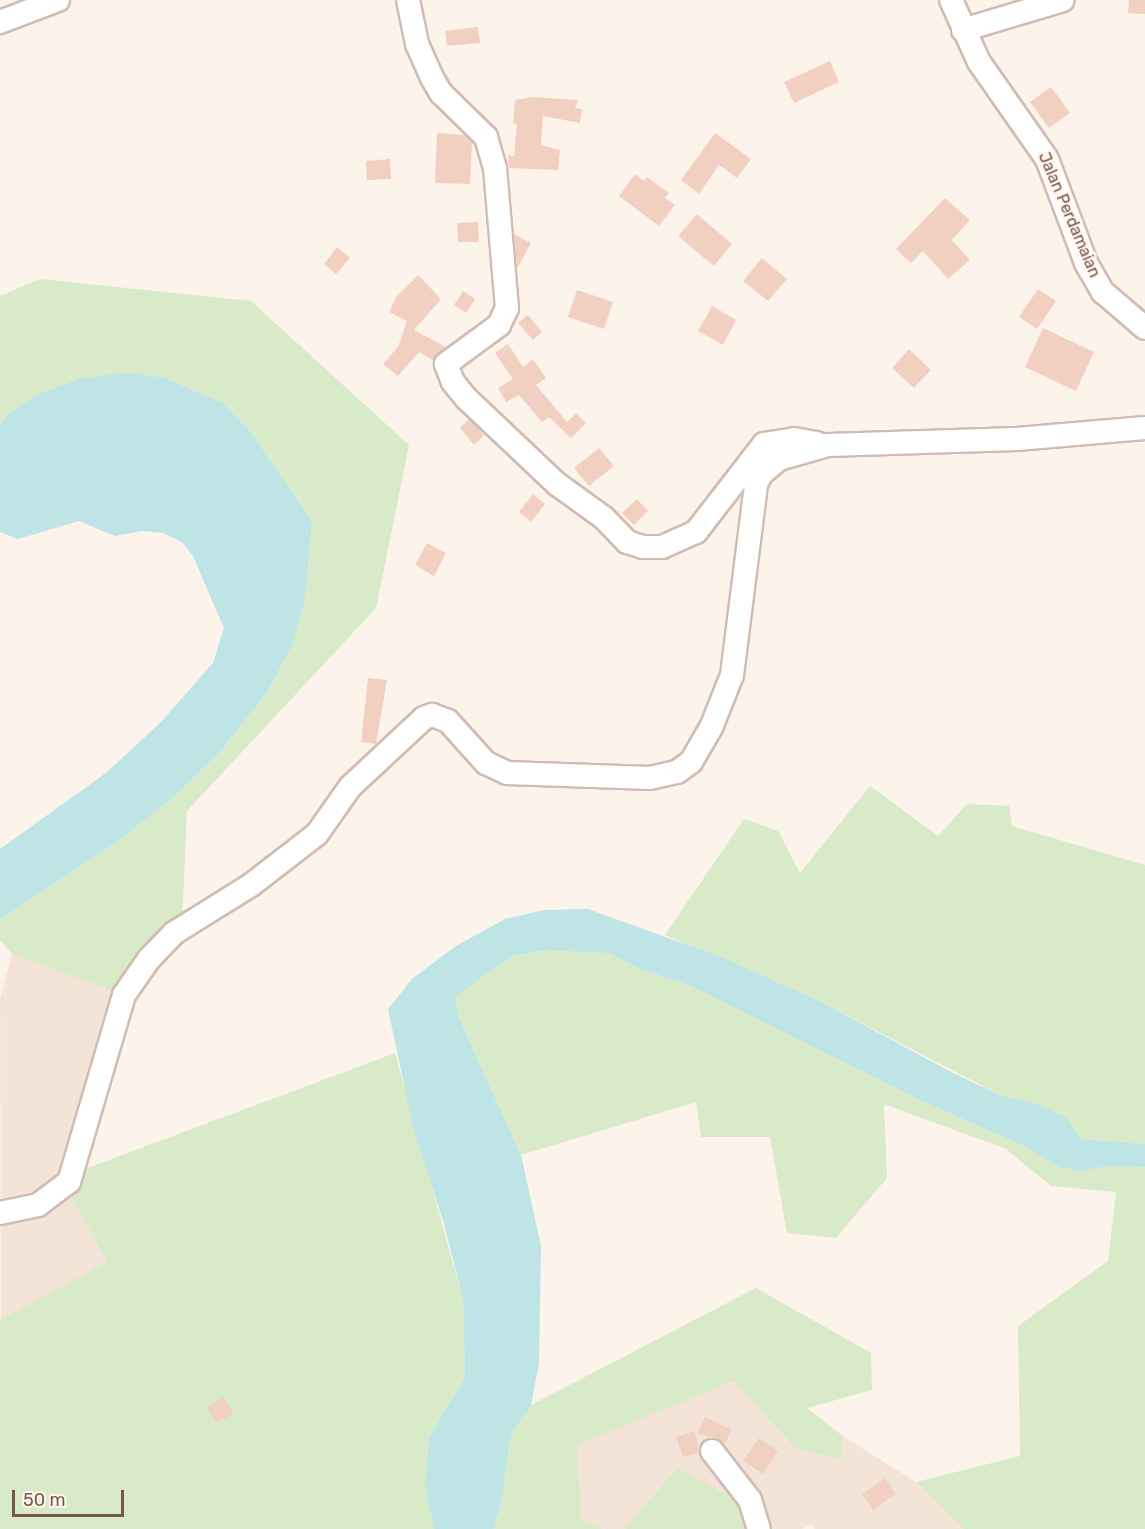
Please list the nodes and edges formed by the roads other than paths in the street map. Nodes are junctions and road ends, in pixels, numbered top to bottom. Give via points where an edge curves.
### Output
1 (58, 0) edge
2 (408, 0) edge
3 (951, 0) edge
4 (1063, 0) edge
5 (0, 22) edge
6 (963, 30) junction
7 (1145, 328) edge
8 (1145, 428) edge
9 (828, 445) junction
10 (0, 1213) edge
11 (712, 1451) dead end
12 (759, 1529) edge

1 - 5 street
2 - 9 street via 417,44 430,76 441,93 486,137 495,168 507,308 499,325 446,364 453,382 467,399 557,484 604,518 627,542 643,548 662,547 696,532 764,444 794,439
3 - 6 street, Jalan Perdamaian
4 - 6 street
6 - 7 street, Jalan Perdamaian via 979,62 1047,159 1086,263 1103,292
8 - 9 street via 1017,439
9 - 10 street via 779,459 756,484 732,675 711,728 691,762 677,772 650,778 507,772 481,758 448,721 432,715 424,718 350,787 317,834 251,885 174,933 149,959 124,995 69,1182 38,1205
11 - 12 street via 750,1500

